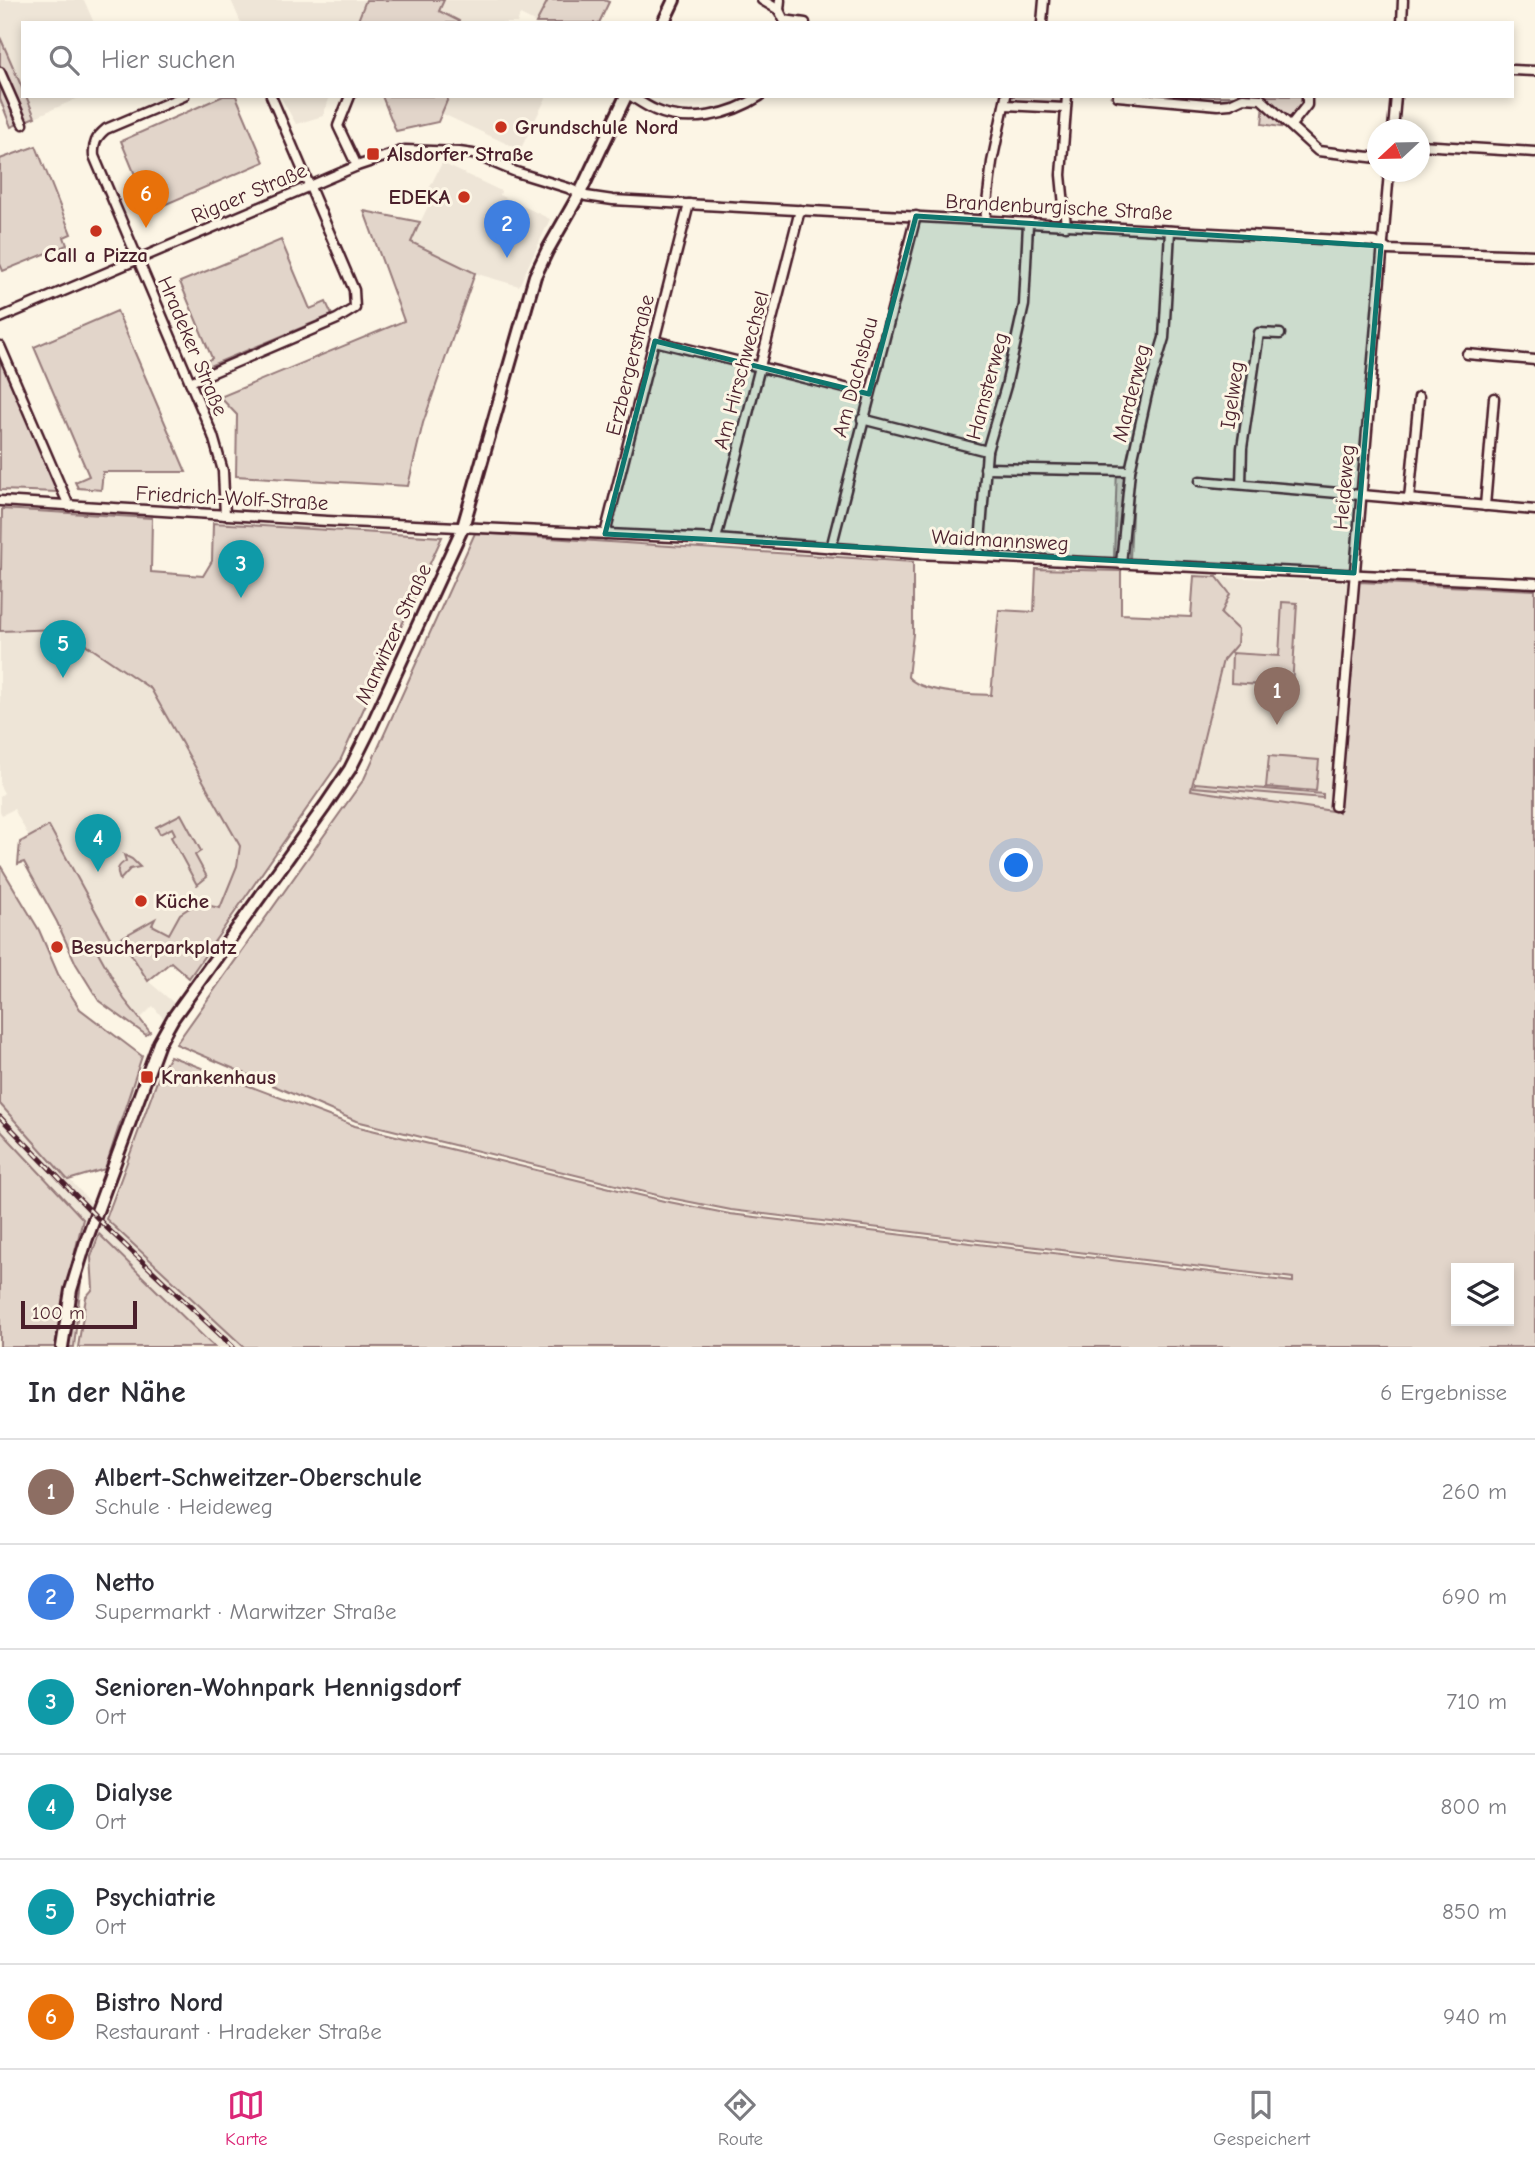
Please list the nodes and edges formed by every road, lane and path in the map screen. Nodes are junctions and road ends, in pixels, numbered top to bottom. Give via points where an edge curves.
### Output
1 (674, 0) edge
2 (762, 0) edge
3 (780, 0) edge
4 (1044, 0) edge
5 (1402, 0) edge
6 (779, 10) junction
7 (664, 21) edge
8 (783, 21) edge
9 (1042, 21) edge
10 (1402, 21) edge
11 (1514, 71) edge
12 (1535, 71) edge
13 (0, 72) edge
14 (179, 98) edge
15 (272, 98) edge
16 (349, 98) edge
17 (627, 98) edge
18 (632, 98) edge
19 (756, 98) edge
20 (1067, 98) edge
21 (1140, 98) edge
22 (1243, 98) edge
23 (1243, 98) edge
24 (1307, 98) edge
25 (1396, 98) edge
26 (1267, 100) edge
27 (1005, 101) edge
28 (1065, 108) junction
29 (1394, 119) edge
30 (23, 124) dead end
31 (1291, 125) junction
32 (1430, 146) edge
33 (1535, 152) edge
34 (1367, 157) edge
35 (356, 166) junction
36 (1388, 182) edge
37 (310, 186) junction
38 (580, 193) junction
39 (689, 204) junction
40 (800, 210) junction
41 (916, 216) junction
42 (985, 220) junction
43 (1028, 224) junction
44 (1066, 226) junction
45 (1170, 231) junction
46 (1381, 246) junction
47 (1535, 255) edge
48 (138, 260) junction
49 (0, 318) edge
50 (1280, 334) dead end
51 (655, 341) junction
52 (0, 346) edge
53 (1467, 354) dead end
54 (1535, 360) edge
55 (759, 368) junction
56 (190, 382) junction
57 (869, 394) junction
58 (1419, 397) dead end
59 (1494, 398) dead end
60 (862, 419) junction
61 (988, 451) junction
62 (985, 468) junction
63 (1130, 471) junction
64 (1200, 481) dead end
65 (1241, 484) junction
66 (1362, 495) junction
67 (1409, 499) junction
68 (0, 501) edge
69 (69, 506) junction
70 (1485, 506) junction
71 (1535, 510) edge
72 (225, 515) junction
73 (463, 527) junction
74 (605, 534) junction
75 (716, 539) junction
76 (831, 548) junction
77 (979, 556) junction
78 (1121, 564) junction
79 (1354, 573) junction
80 (1535, 583) edge
81 (1335, 806) dead end
82 (62, 1347) edge

1 - 7 main road
2 - 6 street
3 - 6 street
4 - 9 street
5 - 10 street
6 - 8 street
11 - 12 street
13 - 30 street
14 - 48 street, Hradeker Straße via 106,129 93,145
15 - 37 street
16 - 35 street via 338,126
17 - 38 main road, Marwitzer Straße
18 - 19 street via 657,111 713,116
20 - 28 street
21 - 22 street via 1219,105
23 - 26 street
24 - 31 street
25 - 29 street
26 - 31 street
27 - 28 street
27 - 42 street
28 - 44 street via 1061,175
31 - 34 street via 1318,150
32 - 33 street
35 - 37 street, Rigaer Straße
35 - 38 street, Rigaer Straße via 405,150 459,152
36 - 46 street, Heideweg
37 - 48 street, Rigaer Straße
37 - 56 street via 354,290 355,308
38 - 39 street, Brandenburgische Straße via 613,200
38 - 73 main road, Marwitzer Straße via 535,276
39 - 40 street, Brandenburgische Straße
39 - 51 street, Erzbergerstraße
40 - 41 street, Brandenburgische Straße
40 - 55 street, Am Hirschwechsel
41 - 42 street, Brandenburgische Straße
41 - 57 street, Am Dachsbau
42 - 43 street, Brandenburgische Straße
43 - 44 street, Brandenburgische Straße
43 - 61 street, Hamsterweg via 1020,331
44 - 45 street, Brandenburgische Straße
45 - 46 street, Brandenburgische Straße via 1375,242
45 - 63 street, Marderweg via 1164,338
46 - 47 street, Brandenburgische Straße via 1388,250
46 - 66 street, Heideweg
48 - 49 street, Rigaer Straße
48 - 56 street, Hradeker Straße
50 - 65 street, Igelweg via 1254,332
51 - 55 street
51 - 74 street, Erzbergerstraße
52 - 69 street
53 - 54 street
55 - 57 street
55 - 75 street, Am Hirschwechsel
56 - 72 street, Hradeker Straße via 223,471
57 - 60 street, Am Dachsbau
58 - 67 street
59 - 70 street
60 - 61 street
60 - 76 street, Am Dachsbau
61 - 62 street, Hamsterweg
62 - 63 street
62 - 77 street, Hamsterweg
63 - 78 street, Marderweg
64 - 65 street
65 - 66 street
66 - 67 street
66 - 79 street, Heideweg
67 - 70 street
68 - 69 street, Friedrich-Wolf-Straße
69 - 72 street, Friedrich-Wolf-Straße
70 - 71 street
72 - 73 street, Friedrich-Wolf-Straße
73 - 74 street, Waidmannsweg
73 - 82 main road, Marwitzer Straße via 350,769 159,1043 71,1290
74 - 75 street, Waidmannsweg
75 - 76 street, Waidmannsweg
76 - 77 street, Waidmannsweg
77 - 78 street, Waidmannsweg
78 - 79 street, Waidmannsweg
79 - 80 street, Waidmannsweg
79 - 81 street, Heideweg

